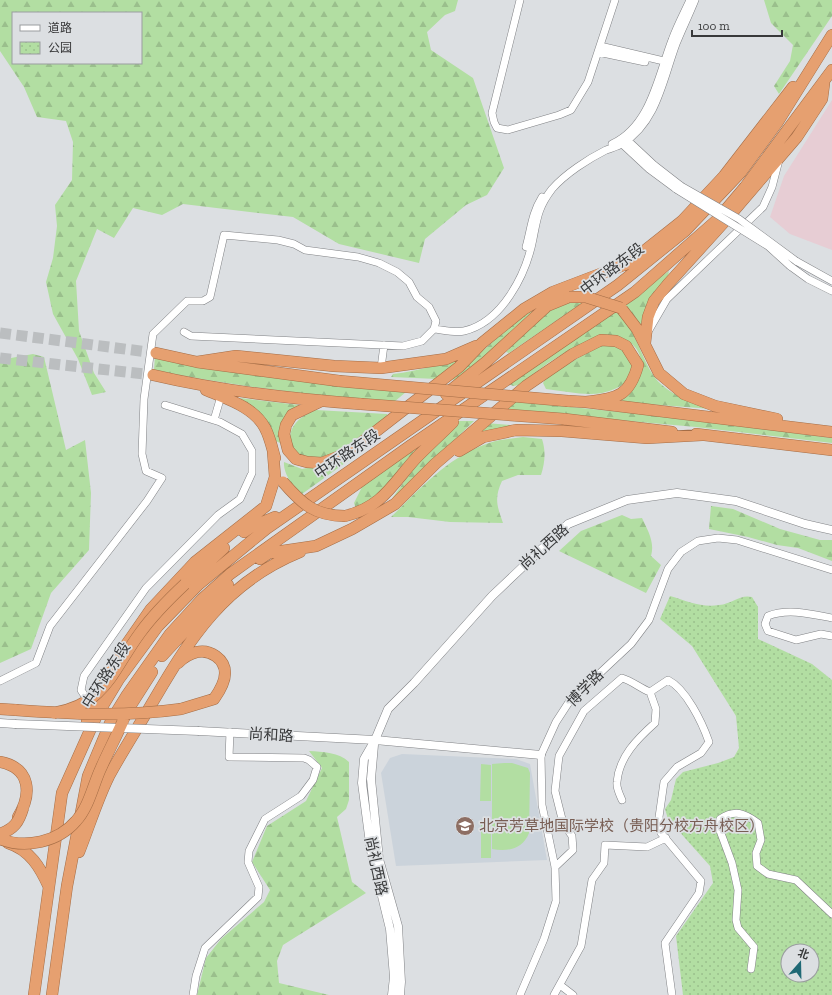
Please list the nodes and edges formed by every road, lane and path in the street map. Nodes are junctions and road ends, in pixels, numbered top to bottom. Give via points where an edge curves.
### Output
1 (520, 0) edge
2 (615, 0) edge
3 (690, 0) edge
4 (696, 0) edge
5 (832, 35) edge
6 (599, 49) junction
7 (818, 60) junction
8 (666, 64) junction
9 (832, 70) edge
10 (824, 82) junction
11 (623, 140) junction
12 (779, 159) junction
13 (793, 264) junction
14 (832, 281) edge
15 (832, 291) edge
16 (435, 326) junction
17 (184, 332) dead end
18 (645, 340) junction
19 (482, 343) junction
20 (384, 345) junction
21 (156, 353) tunnel mouth
22 (197, 362) junction
23 (381, 368) junction
24 (153, 375) tunnel mouth
25 (193, 385) junction
26 (221, 396) junction
27 (321, 401) junction
28 (586, 402) junction
29 (470, 404) junction
30 (165, 405) dead end
31 (214, 420) junction
32 (832, 431) edge
33 (702, 435) junction
34 (832, 450) edge
35 (273, 452) junction
36 (370, 456) junction
37 (436, 464) junction
38 (294, 509) junction
39 (832, 530) edge
40 (316, 546) junction
41 (832, 570) edge
42 (832, 618) edge
43 (832, 636) edge
44 (168, 648) junction
45 (174, 666) junction
46 (0, 681) edge
47 (650, 692) junction
48 (127, 695) junction
49 (93, 705) junction
50 (0, 709) edge
51 (54, 713) junction
52 (0, 723) edge
53 (230, 732) junction
54 (375, 740) junction
55 (541, 755) junction
56 (0, 762) edge
57 (0, 766) edge
58 (62, 793) junction
59 (622, 800) dead end
60 (0, 833) edge
61 (666, 838) junction
62 (0, 840) edge
63 (555, 868) junction
64 (70, 875) junction
65 (49, 888) junction
66 (832, 914) edge
67 (751, 969) dead end
68 (560, 985) junction
69 (34, 995) edge
70 (52, 995) edge
71 (193, 995) edge
72 (392, 995) edge
73 (400, 995) edge
74 (520, 995) edge
75 (554, 995) edge
76 (573, 995) edge
77 (672, 995) edge

1 - 6 street via 492,113 497,128 508,130 572,110 588,82
2 - 6 street
3 - 8 street
4 - 8 street
5 - 7 highway, 中环路东段
6 - 8 street
7 - 19 highway via 786,96 724,176 682,221 629,263 554,292 524,309
7 - 36 highway, 中环路东段 via 741,172 685,231 618,285
8 - 11 street via 648,108
9 - 10 highway, 中环路东段
10 - 12 highway via 822,98 797,137
10 - 29 highway, 中环路东段 via 716,220 635,292
11 - 13 street, bridge via 649,169
11 - 16 street via 577,164 550,185 536,206 521,265 510,290 484,320 462,327
12 - 18 highway via 659,295 648,317
12 - 18 street via 772,187 763,207 667,299
13 - 14 street
13 - 15 street via 808,279
16 - 20 street via 422,341 403,346
16 - 46 street via 436,321 429,307 417,297 409,282 397,272 379,263 358,257 305,250 278,240 224,235 210,297 203,301 187,301 153,334 144,399 142,454 146,471 162,478 50,626 36,663
17 - 20 street via 191,336
18 - 32 highway via 659,373 684,394 715,406
18 - 36 highway, bridge via 621,308 586,297 569,298 547,306 486,362
19 - 23 highway via 446,359
19 - 27 highway via 459,367 348,453 322,463 296,459 288,450 284,434 286,424 292,415
20 - 23 street
21 - 22 highway
22 - 23 highway via 236,356
22 - 28 highway, bridge via 339,381
24 - 25 highway
25 - 26 highway
25 - 27 highway
26 - 31 street
26 - 35 highway via 238,403 256,416 265,428
27 - 33 highway, bridge via 564,419
28 - 32 highway
28 - 37 highway via 609,399 631,386 638,365 626,346 616,341 601,340 573,354 526,386
29 - 35 highway, bridge via 418,457 385,496 362,512 345,516 323,514 299,501 283,482
29 - 48 highway, 中环路东段 via 230,574 202,599 170,634
30 - 31 street
31 - 49 street via 242,434 252,451 252,473 240,499 218,515 146,588 84,676 81,690
33 - 34 highway
33 - 37 highway via 647,438 516,430 483,437
35 - 49 highway via 276,477 266,506 195,562 151,609 114,661
36 - 38 highway, 中环路东段
37 - 40 highway via 395,504
38 - 51 highway, bridge via 251,527 223,548 163,605 93,699 69,710
38 - 58 highway, 中环路东段 via 199,584 158,626 119,679 96,717
39 - 54 street, 尚礼西路 via 805,524 736,501 677,494 627,500 568,524 492,596 388,709
40 - 44 highway via 268,553 236,576
40 - 45 highway via 275,563 236,590 211,615
41 - 55 street, 博学路 via 737,540 718,538 698,541 681,552 668,569 649,620 631,644 569,702 556,722
42 - 43 street via 806,613 779,612 768,616 765,624 768,631 796,640 820,634
44 - 48 highway
44 - 62 highway, bridge via 129,708 77,821 64,833 43,842
45 - 51 highway, bridge via 197,652 218,656 224,665 222,686 214,699 181,709 150,713
45 - 64 highway via 109,776
47 - 59 street via 656,709 655,723 637,739 621,763 616,784
47 - 61 street via 668,680 677,685 704,727 709,742 700,753 677,767 664,782 659,817 661,833
47 - 63 street via 622,678 584,711 559,756 555,791 563,823 572,836 573,850
48 - 64 highway, 中环路东段 via 111,720 88,776
49 - 58 highway via 72,756
50 - 51 highway, bridge
52 - 53 street, 尚和路, bridge
53 - 54 street, 尚和路
53 - 71 street via 229,757 304,758 317,767 313,780 301,796 265,819 248,856 248,862 259,887 258,896 205,948
54 - 55 street, 尚和路
54 - 72 street, 尚礼西路 via 364,759 362,783 371,851 390,929 394,977
54 - 73 street, 尚礼西路 via 371,779 379,859 398,926
55 - 63 street, 博学路 via 542,805
56 - 60 highway, bridge via 13,767 21,774 28,787 26,803 19,816
57 - 60 highway, bridge via 13,774 22,787 24,796 19,820 11,830
58 - 65 highway, 中环路东段
61 - 68 street via 647,847 605,845 604,863 592,880 581,946
61 - 77 street via 702,881 699,893 665,943
62 - 65 highway via 18,846 29,854 38,864
63 - 74 street, 博学路 via 556,901 544,939
64 - 70 highway, 中环路东段
65 - 69 highway, 中环路东段
66 - 67 street via 796,880 768,874 757,866 756,853 761,840 758,823 747,815 736,812 726,815 720,820 719,828 732,863 738,890 738,928 754,947
68 - 75 street
68 - 76 street

